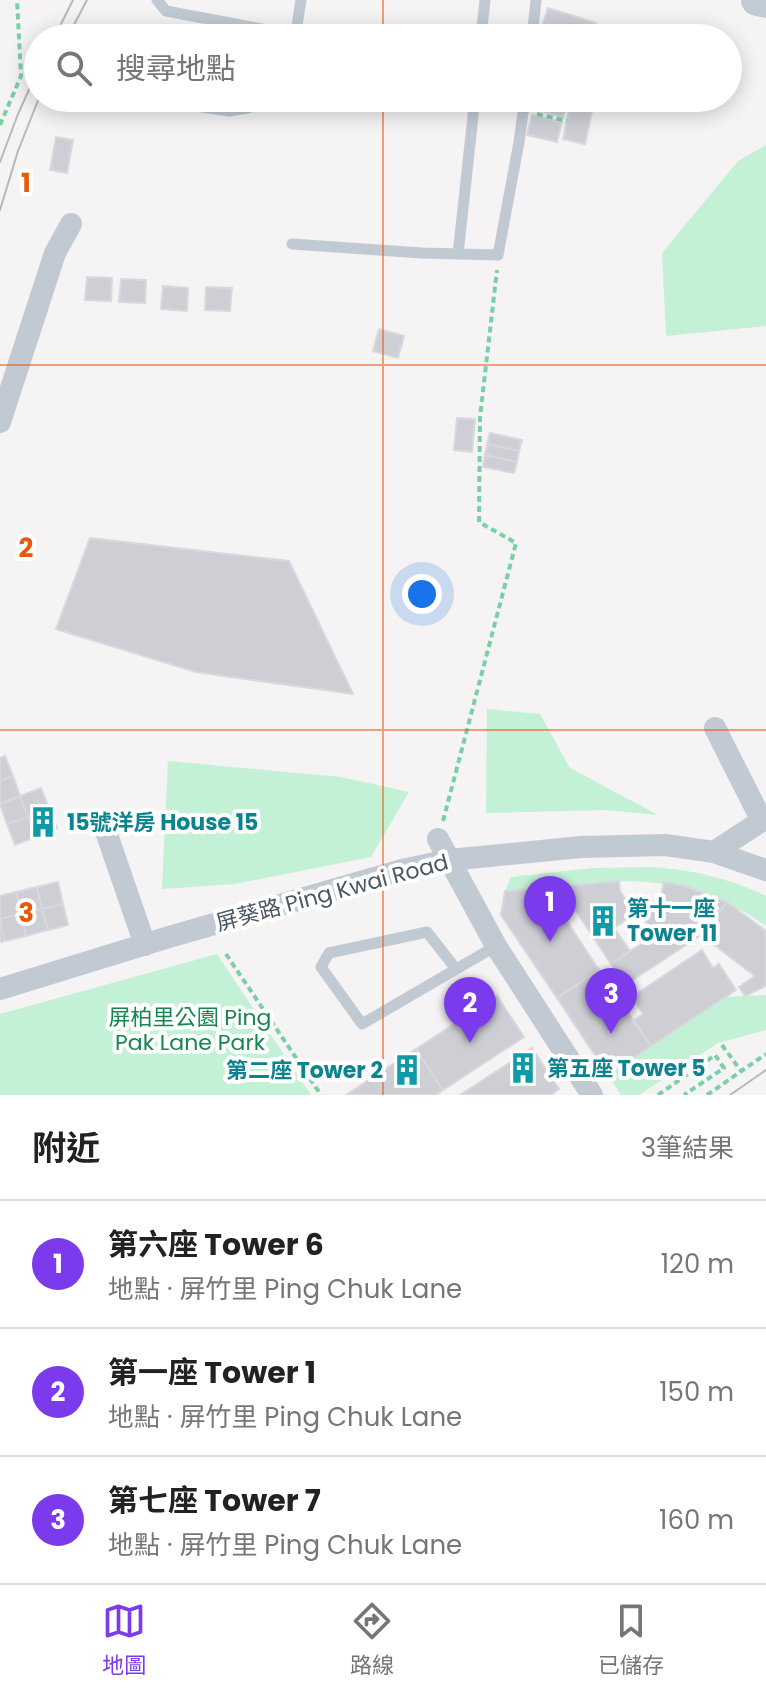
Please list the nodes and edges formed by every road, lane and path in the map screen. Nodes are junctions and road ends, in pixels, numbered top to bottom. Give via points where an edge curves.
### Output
1 (17, 0) edge
2 (157, 0) edge
3 (301, 0) edge
4 (485, 0) edge
5 (536, 0) edge
6 (757, 0) edge
7 (766, 2) edge
8 (235, 24) edge
9 (297, 24) edge
10 (482, 24) edge
11 (533, 24) edge
12 (473, 112) edge
13 (523, 112) edge
14 (527, 112) edge
15 (1, 121) edge
16 (567, 121) dead end
17 (71, 224) dead end
18 (292, 244) dead end
19 (458, 254) junction
20 (498, 255) junction
21 (0, 422) edge
22 (715, 728) dead end
23 (102, 820) dead end
24 (764, 820) edge
25 (438, 839) joint
26 (714, 852) junction
27 (449, 860) junction
28 (766, 870) edge
29 (145, 945) junction
30 (496, 946) junction
31 (226, 954) dead end
32 (456, 969) junction
33 (0, 989) edge
34 (722, 1045) dead end
35 (766, 1054) edge
36 (741, 1071) junction
37 (321, 1095) edge
38 (592, 1095) edge
39 (658, 1095) edge
40 (684, 1095) edge
41 (707, 1095) edge

1 - 15 path via 21,76
2 - 8 lane via 166,11
3 - 9 lane
4 - 10 lane
5 - 11 lane
6 - 7 street
12 - 19 lane
13 - 20 lane
14 - 16 path
17 - 21 street via 55,253
18 - 19 lane
19 - 20 lane
20 - 25 path via 480,417 479,522 516,543
22 - 24 street
23 - 29 street
24 - 26 street
25 - 27 street
26 - 27 street, 屏葵路 Ping Kwai Road via 665,845 581,847
26 - 28 street, 屏葵路 Ping Kwai Road
27 - 29 street, 屏葵路 Ping Kwai Road
27 - 30 street
29 - 33 street, 屏葵路 Ping Kwai Road
30 - 32 lane
30 - 38 street
31 - 37 path
32 - 32 lane via 362,1024 321,967 329,953 427,932
34 - 36 path
35 - 36 path
36 - 41 path
39 - 40 path via 715,1055 724,1068

